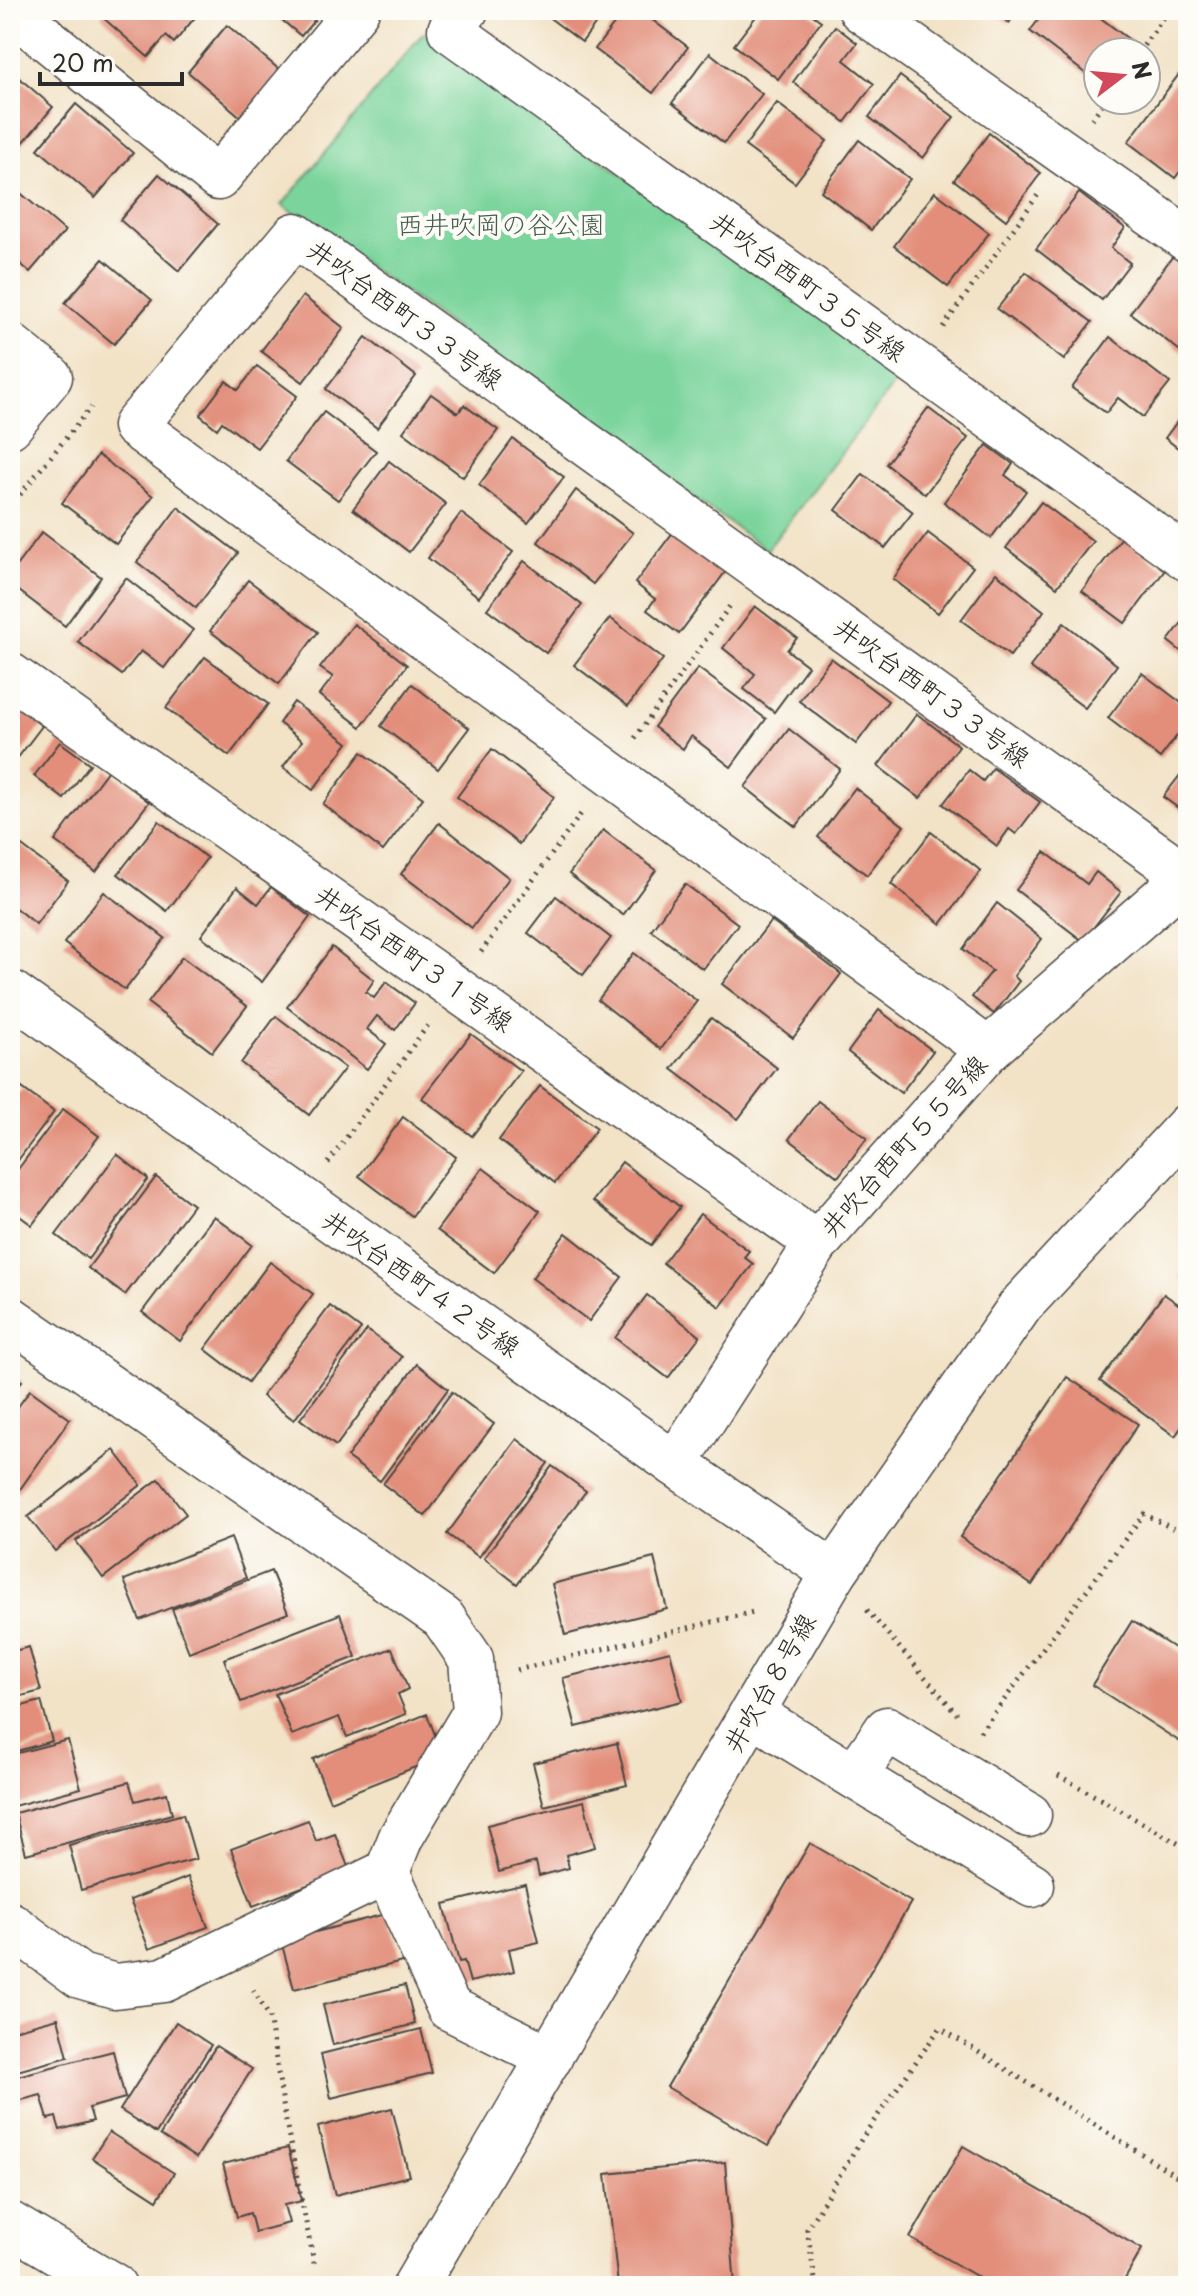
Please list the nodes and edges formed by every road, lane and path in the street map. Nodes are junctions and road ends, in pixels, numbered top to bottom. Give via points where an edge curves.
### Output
1 (11, 10) edge
2 (357, 10) edge
3 (466, 10) edge
4 (861, 10) edge
5 (1169, 10) edge
6 (1150, 36) edge
7 (1066, 155) junction
8 (1188, 240) edge
9 (10, 345) edge
10 (917, 365) junction
11 (10, 426) edge
12 (1188, 559) edge
13 (758, 568) junction
14 (10, 675) edge
15 (610, 773) junction
16 (1187, 876) edge
17 (455, 988) junction
18 (10, 992) edge
19 (988, 1050) junction
20 (1188, 1126) edge
21 (302, 1199) junction
22 (817, 1243) junction
23 (10, 1318) edge
24 (675, 1464) junction
25 (1188, 1536) edge
26 (834, 1573) junction
27 (753, 1612) dead end
28 (472, 1681) junction
29 (752, 1714) junction
30 (965, 1723) dead end
31 (973, 1727) dead end
32 (980, 1732) junction
33 (994, 1739) dead end
34 (1049, 1771) dead end
35 (854, 1776) junction
36 (1029, 1815) dead end
37 (1188, 1849) edge
38 (387, 1872) junction
39 (1032, 1885) dead end
40 (10, 1924) edge
41 (229, 1949) junction
42 (550, 2058) junction
43 (1188, 2183) edge
44 (10, 2224) edge
45 (315, 2268) dead end
46 (114, 2286) edge
47 (415, 2286) edge
48 (816, 2286) edge

1 - 2 street via 218,178
3 - 10 street, 井吹台西町３５号線 via 450,30
4 - 7 street
5 - 6 path
7 - 8 street
7 - 10 path
9 - 11 street via 50,377
10 - 12 street, 井吹台西町３５号線
13 - 15 path
13 - 15 street, 井吹台西町３３号線 via 295,235 135,426
13 - 16 street, 井吹台西町３３号線
14 - 17 street, 井吹台西町３１号線
15 - 17 path
15 - 19 street, 井吹台西町３３号線
16 - 19 street, 井吹台西町５５号線
17 - 21 path
17 - 22 street, 井吹台西町３１号線
18 - 21 street, 井吹台西町４２号線
19 - 22 street, 井吹台西町５５号線
20 - 26 street, 井吹台８号線 via 1021,1305
21 - 24 street, 井吹台西町４２号線
22 - 24 street, 井吹台西町５５号線
23 - 28 street via 443,1618 471,1659
24 - 26 street, 井吹台西町４２号線
25 - 32 path via 1144,1514
26 - 29 street, 井吹台８号線
26 - 30 path
27 - 28 path
28 - 38 street via 475,1712 401,1837
29 - 35 street
29 - 42 street, 井吹台８号線
31 - 32 path
32 - 33 path
34 - 37 path
35 - 36 street via 887,1729
35 - 39 street
38 - 41 street
38 - 42 street via 449,2008
40 - 41 street via 80,1976 115,1986 164,1980
41 - 45 path via 269,2016
42 - 47 street, 井吹台８号線
43 - 48 path via 940,2028 864,2135 807,2229
44 - 46 street

